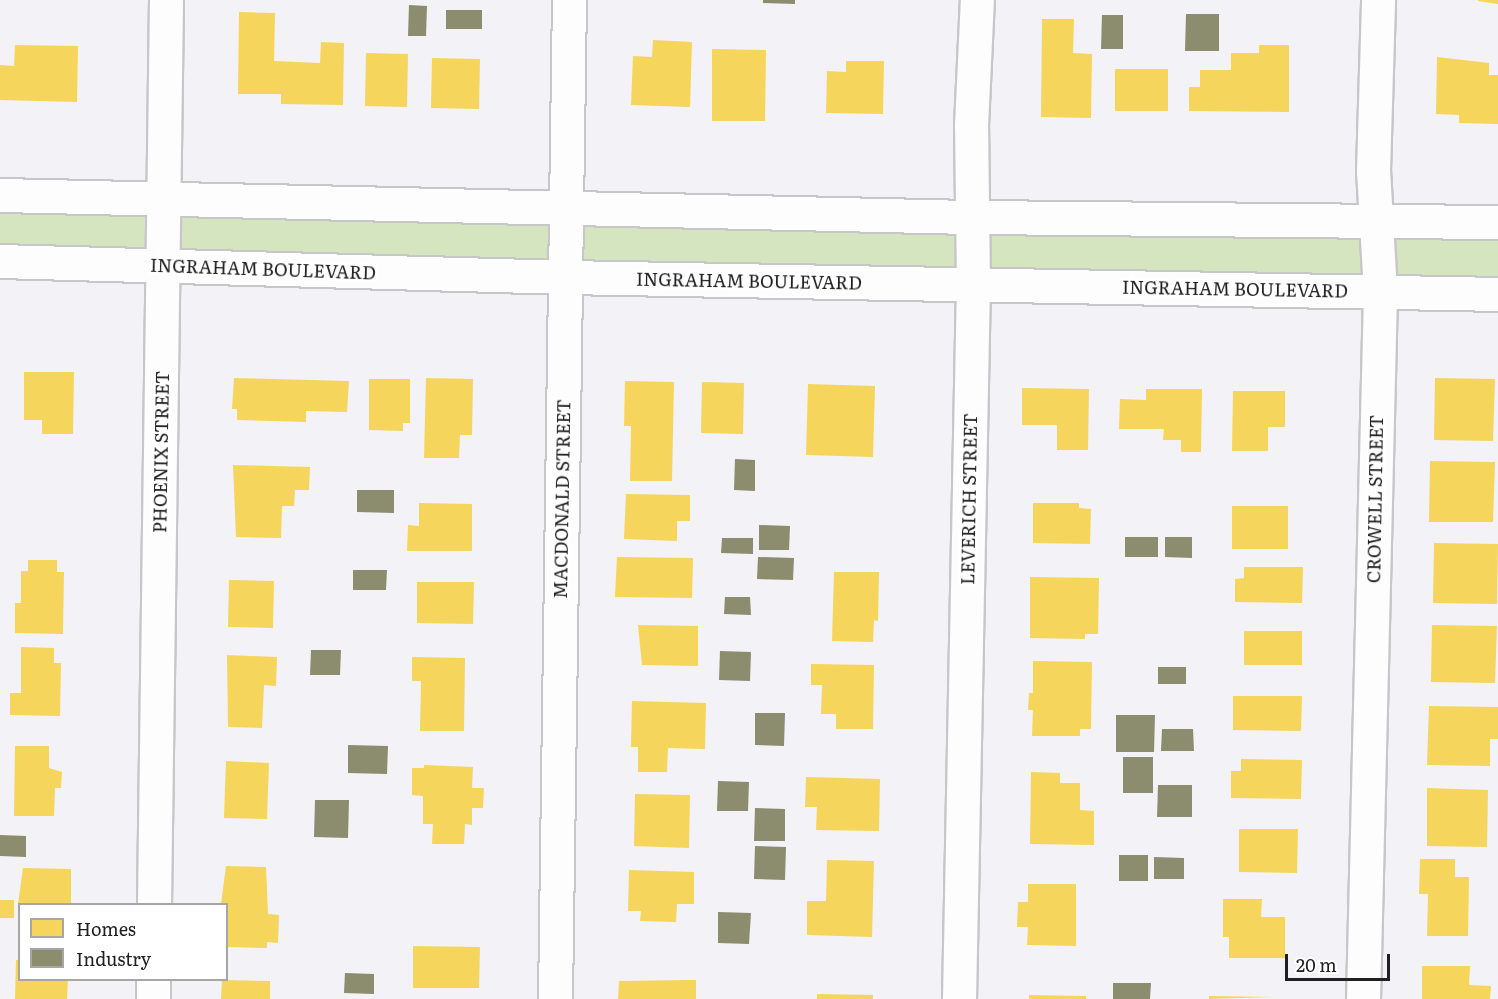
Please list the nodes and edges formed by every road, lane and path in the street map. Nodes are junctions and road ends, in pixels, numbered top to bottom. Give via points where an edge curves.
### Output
1 (166, 0) edge
2 (569, 0) edge
3 (977, 0) edge
4 (1378, 0) edge
5 (0, 195) edge
6 (162, 199) junction
7 (566, 207) junction
8 (973, 217) junction
9 (1376, 220) junction
10 (1498, 222) edge
11 (0, 261) edge
12 (163, 266) junction
13 (565, 277) junction
14 (973, 285) junction
15 (1380, 291) junction
16 (1498, 294) edge
17 (154, 903) edge
18 (153, 981) edge
19 (153, 999) edge
20 (555, 999) edge
21 (959, 999) edge
22 (1363, 999) edge

1 - 6 street, PHOENIX STREET
2 - 7 street, MACDONALD STREET
3 - 8 street, LEVERICH STREET via 971,125
4 - 9 street, CROWELL STREET via 1372,171
5 - 6 street
6 - 7 street
6 - 12 street, PHOENIX STREET
7 - 8 street
7 - 13 street, MACDONALD STREET
8 - 9 street
8 - 14 street, LEVERICH STREET
9 - 10 street
9 - 15 street, CROWELL STREET
11 - 12 street, INGRAHAM BOULEVARD
12 - 13 street, INGRAHAM BOULEVARD
12 - 17 street, PHOENIX STREET
13 - 14 street, INGRAHAM BOULEVARD
13 - 20 street, MACDONALD STREET
14 - 15 street, INGRAHAM BOULEVARD
14 - 21 street, LEVERICH STREET
15 - 16 street, INGRAHAM BOULEVARD
15 - 22 street, CROWELL STREET
18 - 19 street

